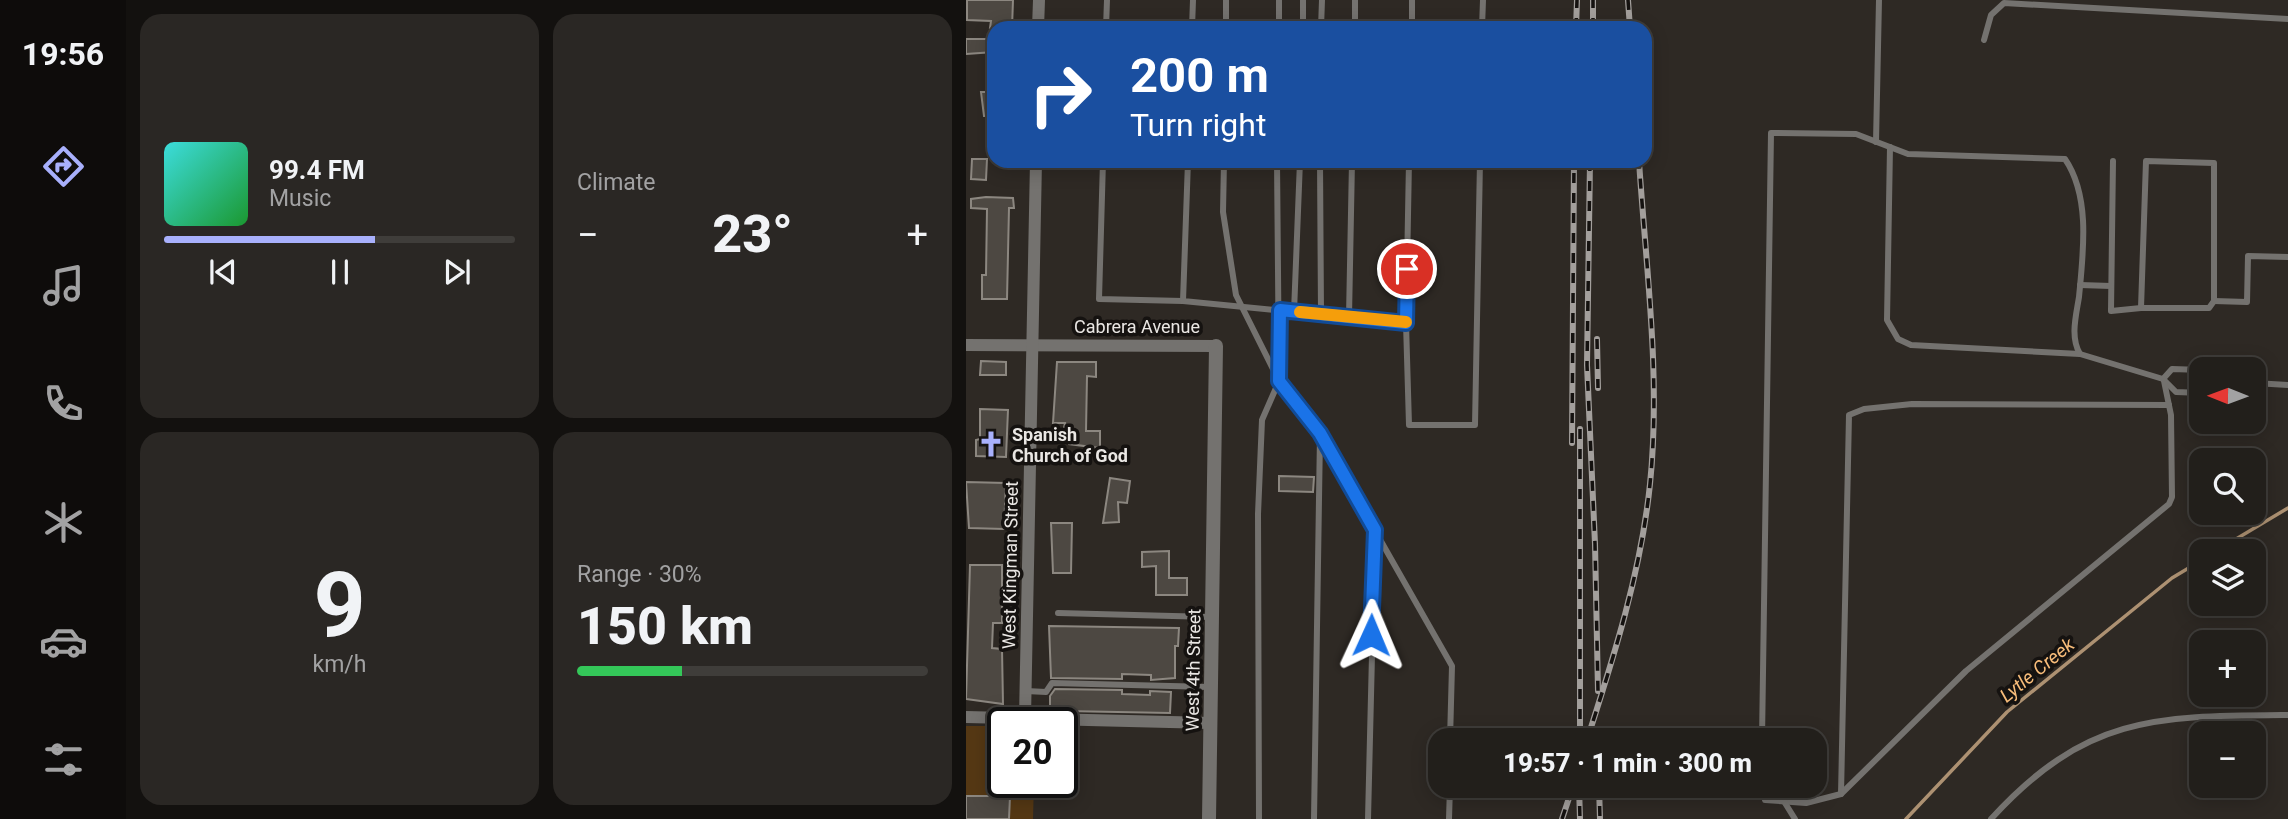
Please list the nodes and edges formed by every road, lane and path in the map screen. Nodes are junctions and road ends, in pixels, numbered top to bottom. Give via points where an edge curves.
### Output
1 (1039, 0) edge
2 (1107, 0) edge
3 (1193, 0) edge
4 (1226, 0) edge
5 (1279, 0) edge
6 (1303, 0) edge
7 (1322, 0) edge
8 (1355, 0) edge
9 (1412, 0) edge
10 (1483, 0) edge
11 (1879, 0) edge
12 (2288, 19) edge
13 (1038, 21) edge
14 (1106, 21) edge
15 (1192, 21) edge
16 (1226, 21) edge
17 (1279, 21) edge
18 (1303, 21) edge
19 (1321, 21) edge
20 (1355, 21) edge
21 (1412, 21) edge
22 (1482, 21) edge
23 (1984, 40) dead end
24 (1876, 142) junction
25 (1889, 147) junction
26 (2113, 161) dead end
27 (1036, 168) edge
28 (1103, 168) edge
29 (1188, 168) edge
30 (1224, 168) edge
31 (1277, 168) edge
32 (1300, 168) edge
33 (1320, 168) edge
34 (1352, 168) edge
35 (1409, 168) edge
36 (1480, 168) edge
37 (2288, 257) edge
38 (2080, 285) junction
39 (2111, 286) junction
40 (1183, 301) junction
41 (2214, 301) junction
42 (1242, 307) junction
43 (2141, 308) junction
44 (1280, 310) junction
45 (1294, 312) junction
46 (1321, 314) junction
47 (1349, 317) junction
48 (1406, 323) junction
49 (1032, 344) junction
50 (966, 345) edge
51 (1216, 345) joint
52 (2080, 354) junction
53 (2189, 370) edge
54 (2163, 379) junction
55 (1279, 381) junction
56 (2266, 383) edge
57 (2288, 384) edge
58 (2189, 392) edge
59 (2169, 405) junction
60 (1320, 433) junction
61 (1214, 522) joint
62 (1375, 530) junction
63 (1058, 613) dead end
64 (1213, 617) junction
65 (1212, 687) junction
66 (1025, 691) junction
67 (1025, 707) edge
68 (2288, 715) edge
69 (966, 717) edge
70 (987, 717) edge
71 (1078, 719) edge
72 (1211, 723) junction
73 (1451, 728) edge
74 (1762, 728) edge
75 (1841, 794) junction
76 (1450, 798) edge
77 (1765, 798) edge
78 (1785, 803) junction
79 (1209, 819) edge
80 (1259, 819) edge
81 (1314, 819) edge
82 (1367, 819) edge
83 (1449, 819) edge
84 (1795, 819) edge
85 (1991, 819) edge

1 - 13 street
2 - 14 lane
3 - 15 lane
4 - 16 lane
5 - 17 lane
6 - 18 lane
7 - 19 lane
8 - 20 lane
9 - 21 lane
10 - 22 lane
11 - 24 lane
12 - 23 lane via 2004,3 1991,15
24 - 25 lane
24 - 74 lane via 1856,134 1771,133
25 - 38 lane via 1908,154 2065,159 2076,175 2080,196
25 - 52 lane via 1886,320 1898,339 1911,345 1957,349
26 - 39 lane
27 - 49 street, West Kingman Street
28 - 40 lane via 1100,299
29 - 40 lane
30 - 42 lane via 1223,212 1236,295
31 - 44 lane
32 - 45 lane
33 - 46 lane
34 - 47 lane
35 - 48 lane
36 - 48 lane via 1475,425 1409,425
37 - 41 lane via 2248,256 2248,302
38 - 39 lane
38 - 52 lane via 2074,344
39 - 43 lane via 2111,311
40 - 42 lane
41 - 43 lane via 2201,309
41 - 43 lane via 2214,163 2146,161
42 - 44 lane
42 - 55 lane
44 - 45 lane
44 - 55 lane
45 - 46 lane
46 - 47 lane
47 - 48 lane
49 - 50 street, Cabrera Avenue
49 - 51 street, Cabrera Avenue
49 - 66 street, West Kingman Street
51 - 61 street, Cabrera Avenue
52 - 54 lane
53 - 54 lane via 2172,369
54 - 58 lane via 2176,392
54 - 59 lane
55 - 60 lane
55 - 80 lane via 1262,420 1258,500
56 - 57 lane
59 - 75 lane via 2169,503 1966,671
59 - 75 lane via 1912,404 1849,415
60 - 62 lane
60 - 81 lane
61 - 64 street, West 4th Street
62 - 73 lane via 1452,666
62 - 82 lane
63 - 64 lane
64 - 65 street, West 4th Street
65 - 66 lane via 1052,683 1046,692
65 - 72 street, West 4th Street
66 - 67 street, West Kingman Street
68 - 85 lane via 2170,718 2095,738 2056,759
69 - 70 street
71 - 72 street
72 - 79 street, West 4th Street
75 - 78 lane
76 - 83 lane
77 - 78 lane
78 - 84 lane

